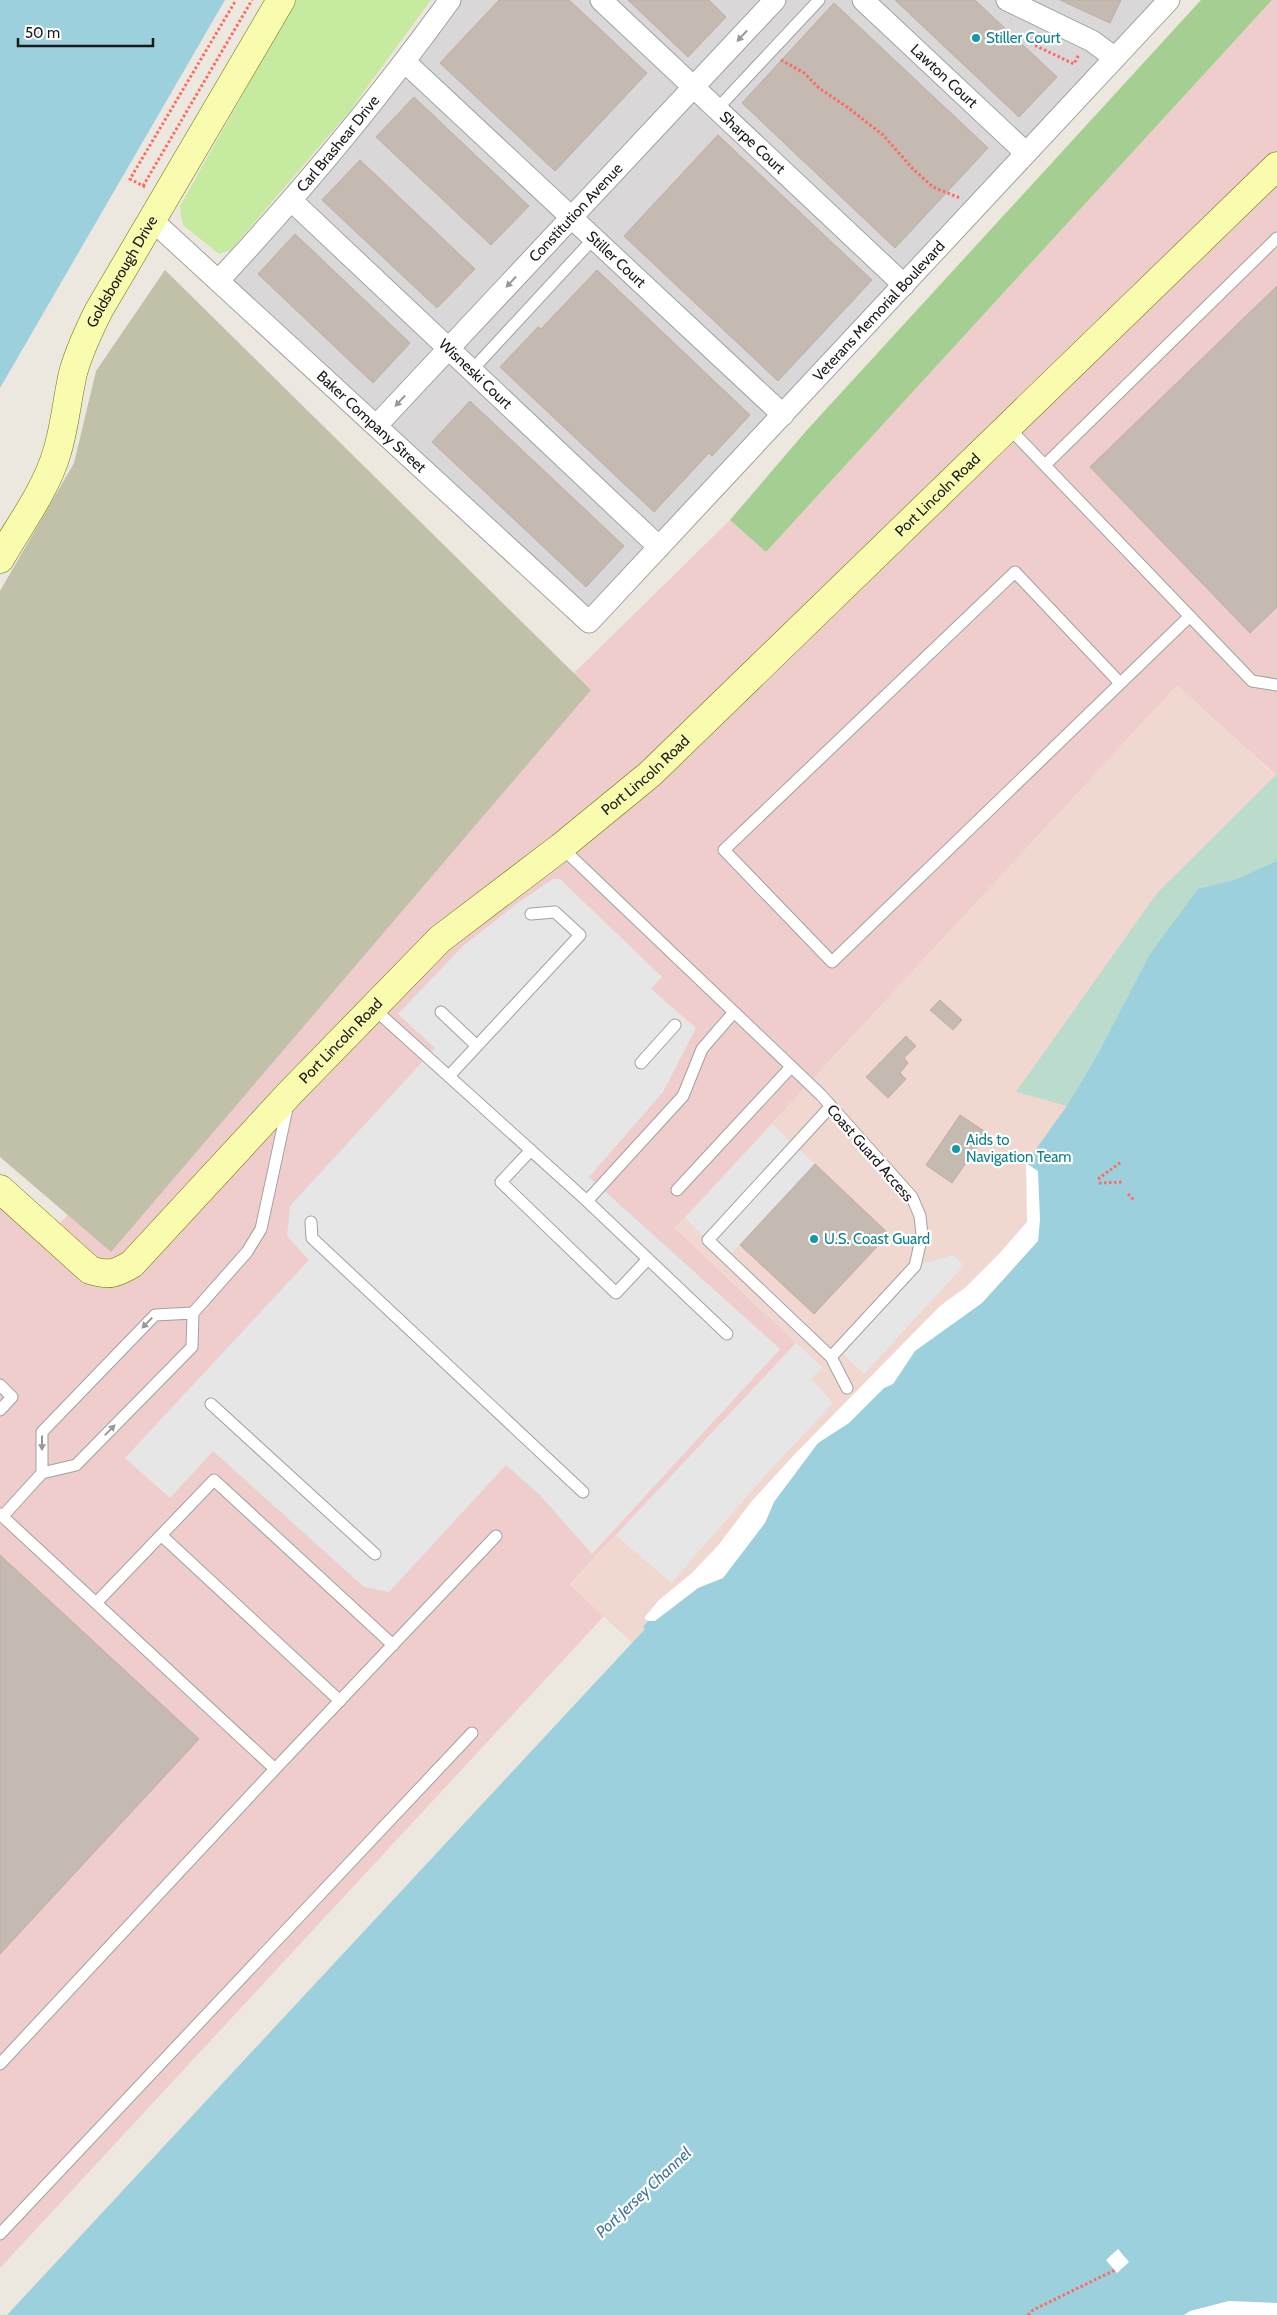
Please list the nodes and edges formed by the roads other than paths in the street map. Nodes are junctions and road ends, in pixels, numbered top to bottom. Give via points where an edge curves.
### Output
1 (281, 0) edge
2 (450, 0) edge
3 (601, 0) edge
4 (775, 0) edge
5 (819, 0) edge
6 (863, 0) edge
7 (1007, 0) edge
8 (1169, 0) edge
9 (1115, 58) junction
10 (405, 62) junction
11 (693, 87) junction
12 (717, 110) junction
13 (1026, 153) junction
14 (1277, 166) edge
15 (292, 201) junction
16 (572, 217) junction
17 (152, 220) junction
18 (594, 238) junction
19 (1277, 238) edge
20 (219, 280) junction
21 (904, 285) junction
22 (448, 349) junction
23 (472, 370) junction
24 (783, 415) junction
25 (377, 425) junction
26 (1009, 428) junction
27 (1046, 465) junction
28 (659, 547) junction
29 (0, 559) edge
30 (1190, 616) junction
31 (589, 622) joint
32 (1120, 683) junction
33 (1277, 685) edge
34 (561, 846) junction
35 (532, 914) dead end
36 (372, 1007) junction
37 (441, 1012) dead end
38 (734, 1012) junction
39 (675, 1025) dead end
40 (478, 1046) junction
41 (641, 1063) dead end
42 (791, 1067) junction
43 (449, 1076) junction
44 (290, 1092) junction
45 (831, 1106) junction
46 (531, 1150) junction
47 (0, 1189) edge
48 (677, 1190) dead end
49 (587, 1201) junction
50 (311, 1222) dead end
51 (648, 1259) junction
52 (193, 1313) junction
53 (727, 1334) dead end
54 (830, 1357) junction
55 (0, 1385) edge
56 (847, 1388) dead end
57 (211, 1404) dead end
58 (0, 1410) edge
59 (42, 1473) junction
60 (583, 1492) dead end
61 (2, 1515) edge
62 (161, 1535) junction
63 (496, 1536) dead end
64 (375, 1554) dead end
65 (96, 1603) junction
66 (393, 1644) junction
67 (340, 1701) junction
68 (472, 1732) dead end
69 (275, 1769) junction
70 (0, 2064) edge
71 (0, 2234) edge

1 - 17 street, Goldsborough Drive
2 - 10 street, Carl Brashear Drive
3 - 11 street, Sharpe Court
4 -> 11 street, Constitution Avenue
5 - 12 lane
6 - 13 street, Lawton Court
7 - 9 street via 1092,41
8 - 9 street, Veterans Memorial Boulevard
9 - 13 street, Veterans Memorial Boulevard
10 - 15 street, Carl Brashear Drive
10 - 16 street, Stiller Court
11 - 12 street, Sharpe Court
11 - 16 street, Constitution Avenue
12 - 21 street, Sharpe Court
13 - 21 street, Veterans Memorial Boulevard
14 - 26 street, Port Lincoln Road
15 - 20 street, Carl Brashear Drive
15 - 22 street, Wisneski Court
16 - 18 street, Stiller Court
16 -> 22 street, Constitution Avenue
17 - 20 street, Baker Company Street
17 - 29 street, Goldsborough Drive via 88,332 74,370 53,464
18 - 23 lane
18 - 24 street, Stiller Court
19 - 27 lane
20 - 25 street, Baker Company Street
21 - 24 street, Veterans Memorial Boulevard
22 - 23 street, Wisneski Court
22 -> 25 street, Constitution Avenue
23 - 28 street, Wisneski Court
24 - 28 street, Veterans Memorial Boulevard
25 - 31 street, Baker Company Street
26 - 27 lane
26 - 34 street, Port Lincoln Road via 650,774
27 - 30 lane
28 - 31 street, Veterans Memorial Boulevard
30 - 32 lane
30 - 33 lane via 1252,681
32 - 32 lane via 832,962 724,850 1015,572
34 - 36 street, Port Lincoln Road via 440,939
34 - 38 lane, Coast Guard Access
35 - 40 lane via 555,912 580,935
36 - 43 lane
36 - 44 street, Port Lincoln Road
37 - 40 lane
38 - 42 lane, Coast Guard Access
38 - 49 lane via 702,1049 683,1096
39 - 41 lane
40 - 43 lane
42 - 45 lane, Coast Guard Access
42 - 48 lane
43 - 46 lane
44 - 47 street, Port Lincoln Road via 132,1264 120,1272 105,1275 90,1270
44 - 52 lane via 262,1229 247,1252
45 - 54 lane, Coast Guard Access via 912,1197 920,1216 922,1235 915,1266
45 - 54 lane via 708,1240
46 - 49 lane
46 - 51 lane via 500,1182 616,1293
49 - 51 lane
50 - 60 lane via 312,1238
51 - 53 lane
59 -> 52 lane via 76,1465 192,1347
52 -> 59 lane via 155,1315 42,1432
54 - 56 lane
55 - 58 lane via 12,1397
57 - 64 lane
59 - 61 lane
61 - 65 lane
62 - 65 lane
62 - 66 lane via 214,1480
62 - 67 lane
63 - 66 lane
65 - 69 lane
66 - 67 lane
67 - 69 lane
68 - 71 lane
69 - 70 lane

